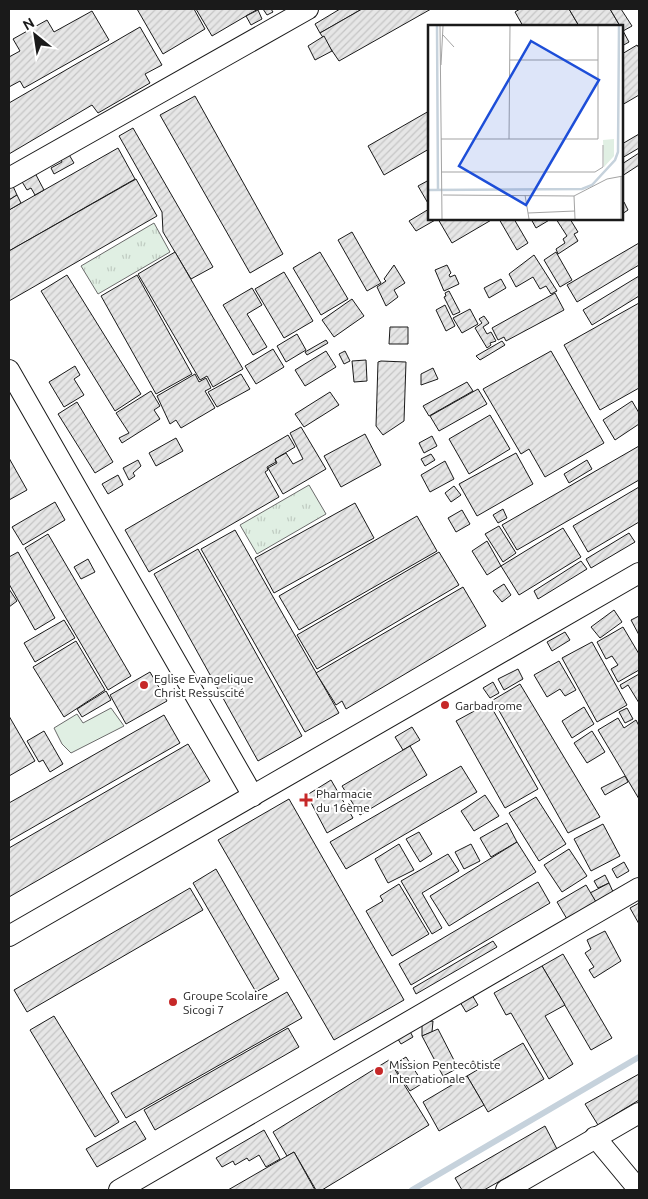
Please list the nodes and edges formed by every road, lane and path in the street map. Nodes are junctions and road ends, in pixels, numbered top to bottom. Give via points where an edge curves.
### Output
1 (308, 9) edge
2 (9, 178) edge
3 (9, 370) edge
4 (639, 573) edge
5 (253, 796) junction
6 (639, 888) edge
7 (9, 936) edge
8 (639, 1113) edge
9 (595, 1137) junction
10 (119, 1190) edge
11 (506, 1190) edge
12 (639, 1190) edge

1 - 2 street
3 - 5 street
4 - 5 street
5 - 7 street
6 - 10 street
8 - 9 street
9 - 11 street
9 - 12 street

